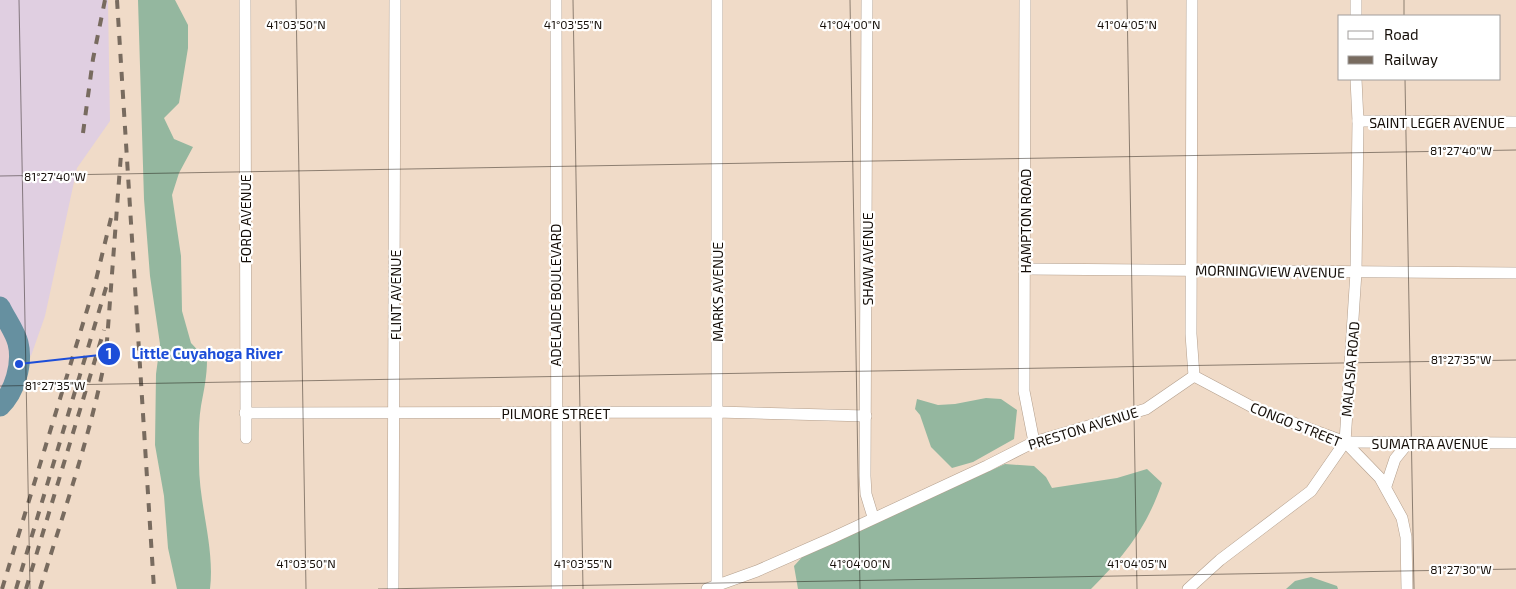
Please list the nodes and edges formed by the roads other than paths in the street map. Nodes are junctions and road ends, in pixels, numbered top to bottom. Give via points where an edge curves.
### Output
1 (245, 0) edge
2 (395, 0) edge
3 (556, 0) edge
4 (717, 0) edge
5 (867, 0) edge
6 (1025, 0) edge
7 (1192, 0) edge
8 (1356, 0) edge
9 (1356, 15) edge
10 (1356, 80) edge
11 (1358, 121) junction
12 (1516, 122) edge
13 (1025, 269) junction
14 (1191, 270) junction
15 (1356, 272) junction
16 (1516, 273) edge
17 (1194, 376) junction
18 (716, 412) junction
19 (395, 413) junction
20 (555, 413) junction
21 (245, 414) junction
22 (866, 416) junction
23 (246, 438) dead end
24 (1034, 442) junction
25 (1345, 442) junction
26 (1408, 443) junction
27 (1516, 443) edge
28 (1386, 486) junction
29 (873, 517) junction
30 (712, 587) edge
31 (393, 589) edge
32 (557, 589) edge
33 (1188, 589) edge
34 (1407, 589) edge

1 - 21 street, FORD AVENUE
2 - 19 street, FLINT AVENUE
3 - 20 street, ADELAIDE BOULEVARD
4 - 18 street, MARKS AVENUE
5 - 22 street, SHAW AVENUE
6 - 13 street, HAMPTON ROAD
7 - 14 street
8 - 9 street
10 - 11 street, MALASIA ROAD
11 - 12 street, SAINT LEGER AVENUE
11 - 15 street, MALASIA ROAD
13 - 14 street, MORNINGVIEW AVENUE
13 - 24 street, HAMPTON ROAD via 1024,390
14 - 15 street, MORNINGVIEW AVENUE
14 - 17 street
15 - 16 street, MORNINGVIEW AVENUE
15 - 25 street, MALASIA ROAD
17 - 24 street, PRESTON AVENUE via 1146,409
17 - 25 street, CONGO STREET via 1256,409
18 - 20 street, PILMORE STREET
18 - 22 street, PILMORE STREET
18 - 30 street, MARKS AVENUE
19 - 20 street, PILMORE STREET
19 - 21 street, PILMORE STREET
19 - 31 street, FLINT AVENUE
20 - 32 street, ADELAIDE BOULEVARD
21 - 23 street, FORD AVENUE
22 - 29 street, SHAW AVENUE via 866,494
24 - 29 street, PRESTON AVENUE
25 - 26 street, SUMATRA AVENUE
25 - 28 street, CONGO STREET
25 - 33 street via 1311,491 1220,560
26 - 27 street, SUMATRA AVENUE
26 - 28 street via 1395,459
28 - 34 street, CONGO STREET via 1405,528
29 - 30 street, PRESTON AVENUE via 757,571

